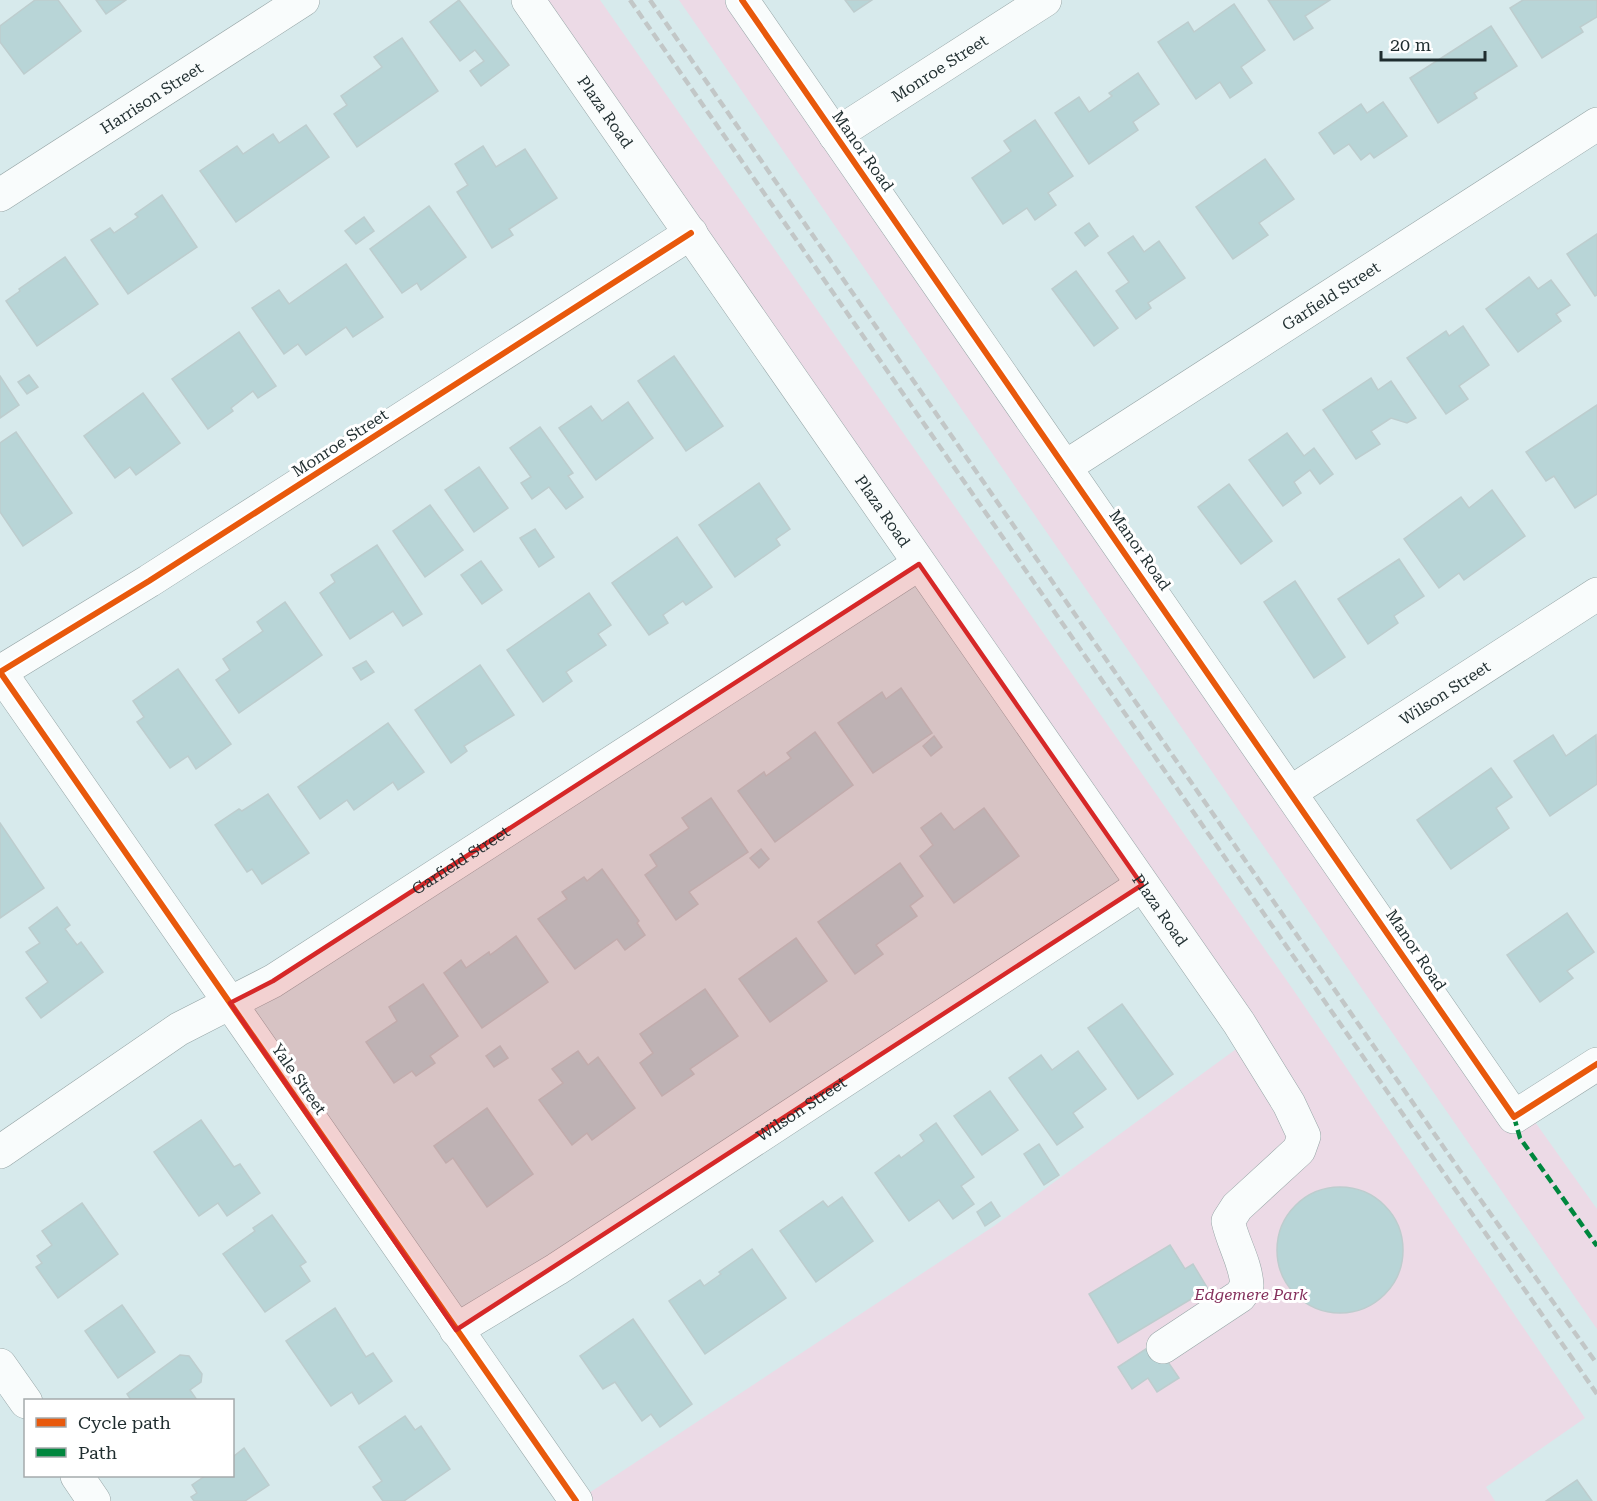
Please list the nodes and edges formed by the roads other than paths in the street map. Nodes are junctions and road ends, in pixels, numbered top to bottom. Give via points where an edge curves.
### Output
1 (303, 0) edge
2 (528, 0) edge
3 (742, 0) edge
4 (1046, 0) edge
5 (1597, 124) edge
6 (835, 135) junction
7 (0, 195) edge
8 (691, 233) junction
9 (1065, 467) junction
10 (919, 564) junction
11 (1597, 594) edge
12 (0, 672) edge
13 (1291, 792) junction
14 (1142, 885) junction
15 (230, 1003) junction
16 (1597, 1064) edge
17 (0, 1152) edge
18 (456, 1330) junction
19 (1163, 1347) dead end
20 (0, 1365) edge
21 (24, 1399) edge
22 (78, 1477) edge
23 (94, 1501) edge
24 (576, 1501) edge

1 - 7 street, Harrison Street
2 - 8 street, Plaza Road
3 - 6 street, Manor Road
4 - 6 street, Monroe Street
5 - 9 street, Garfield Street
6 - 9 street, Manor Road
8 - 10 street, Plaza Road
8 - 12 street, Monroe Street via 149,581
9 - 13 street, Manor Road
10 - 14 street, Plaza Road
10 - 15 street, Garfield Street via 273,981
11 - 13 street, Wilson Street
12 - 15 street, Yale Street
13 - 16 street, Manor Road via 1514,1117
14 - 18 street, Wilson Street via 557,1269
14 - 19 street, Plaza Road via 1239,1023 1304,1136 1299,1150 1236,1207 1228,1221 1244,1265 1246,1287 1240,1296
15 - 17 street, Garfield Street via 179,1029
15 - 18 street, Yale Street
18 - 24 street, Yale Street
20 - 21 street
22 - 23 street

